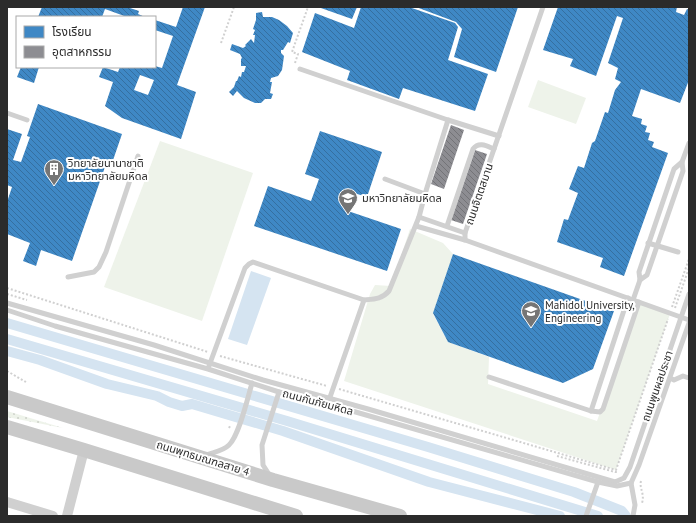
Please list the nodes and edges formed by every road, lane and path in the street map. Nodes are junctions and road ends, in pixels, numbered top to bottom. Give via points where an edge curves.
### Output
1 (234, 7) edge
2 (308, 7) edge
3 (543, 7) edge
4 (221, 43) dead end
5 (295, 64) dead end
6 (300, 69) dead end
7 (7, 113) edge
8 (28, 120) dead end
9 (448, 120) junction
10 (499, 136) junction
11 (689, 143) edge
12 (494, 149) junction
13 (138, 156) dead end
14 (682, 162) junction
15 (386, 179) dead end
16 (425, 194) junction
17 (419, 217) junction
18 (416, 226) junction
19 (447, 226) junction
20 (465, 233) junction
21 (464, 240) junction
22 (648, 243) junction
23 (657, 246) junction
24 (678, 252) dead end
25 (689, 258) edge
26 (689, 268) edge
27 (68, 277) dead end
28 (640, 280) junction
29 (7, 288) edge
30 (7, 294) edge
31 (689, 294) edge
32 (364, 300) junction
33 (633, 300) junction
34 (30, 301) dead end
35 (7, 303) edge
36 (7, 310) edge
37 (671, 314) junction
38 (681, 317) junction
39 (689, 321) edge
40 (666, 337) dead end
41 (201, 354) dead end
42 (213, 356) junction
43 (228, 362) dead end
44 (209, 366) junction
45 (7, 371) edge
46 (489, 377) dead end
47 (670, 378) junction
48 (689, 378) edge
49 (26, 382) dead end
50 (252, 383) junction
51 (333, 388) junction
52 (279, 392) junction
53 (7, 397) edge
54 (330, 398) junction
55 (328, 404) junction
56 (591, 411) junction
57 (7, 427) edge
58 (515, 444) dead end
59 (84, 450) junction
60 (199, 456) junction
61 (621, 468) dead end
62 (624, 478) joint
63 (273, 480) junction
64 (598, 482) junction
65 (631, 483) junction
66 (7, 502) edge
67 (53, 516) edge
68 (67, 516) edge
69 (296, 516) edge
70 (400, 516) edge
71 (586, 516) edge
72 (633, 516) edge

1 - 4 path
2 - 5 path via 292,52 298,54
3 - 10 lane, ถนนจิตตสมาน
6 - 9 lane
7 - 8 lane
9 - 10 lane
9 - 16 lane
10 - 12 lane, ถนนจิตตสมาน
11 - 14 lane
12 - 19 lane via 480,144 473,149
12 - 20 lane, ถนนจิตตสมาน
13 - 27 lane via 99,267 94,272
14 - 22 lane via 674,169
14 - 23 lane via 683,171
15 - 16 lane
16 - 17 lane
17 - 18 lane
17 - 19 lane
18 - 21 lane
18 - 32 lane via 389,291 376,299
19 - 20 lane
20 - 21 lane, ถนนจิตตสมาน
21 - 33 lane, ถนนจิตตสมาน
22 - 23 lane
22 - 28 lane via 639,272
23 - 24 lane
23 - 28 lane via 647,275
25 - 37 path
26 - 37 path
28 - 33 lane
29 - 42 path
30 - 34 path
31 - 38 lane, ถนนพูนผลประชา
32 - 42 lane via 253,262 246,268
32 - 51 lane
33 - 37 lane, ถนนจิตตสมาน
33 - 56 lane
33 - 56 lane via 603,409 597,413
35 - 44 lane, ถนนกันภัยมหิดล via 154,346
36 - 44 lane, ถนนกันภัยมหิดล via 55,326
37 - 38 lane, ถนนจิตตสมาน
37 - 40 path
37 - 51 path via 616,470
38 - 39 lane, ถนนจิตตสมาน
38 - 62 lane, ถนนพูนผลประชา
39 - 47 lane, ถนนพูนผลประชา
41 - 42 path
42 - 43 path
42 - 44 lane
42 - 51 path
44 - 50 lane, ถนนกันภัยมหิดล
44 - 54 lane, ถนนกันภัยมหิดล
45 - 49 path
46 - 56 lane
47 - 48 lane
47 - 65 lane, ถนนพูนผลประชา via 640,465
50 - 52 lane, ถนนกันภัยมหิดล
50 - 60 lane via 235,437 230,445 221,451
51 - 54 lane
52 - 55 lane, ถนนกันภัยมหิดล
52 - 63 lane via 262,445 263,466
53 - 60 main road, ถนนพุทธมณฑลสาย 4
54 - 55 lane
54 - 62 lane, ถนนกันภัยมหิดล via 610,481 615,482
55 - 64 lane, ถนนกันภัยมหิดล
57 - 59 main road
58 - 61 path via 614,472
59 - 68 street
59 - 69 main road
60 - 63 main road, ถนนพุทธมณฑลสาย 4
63 - 70 main road, ถนนพุทธมณฑลสาย 4
64 - 65 lane, ถนนกันภัยมหิดล via 617,486
64 - 71 lane
65 - 72 lane via 635,506
66 - 67 street

